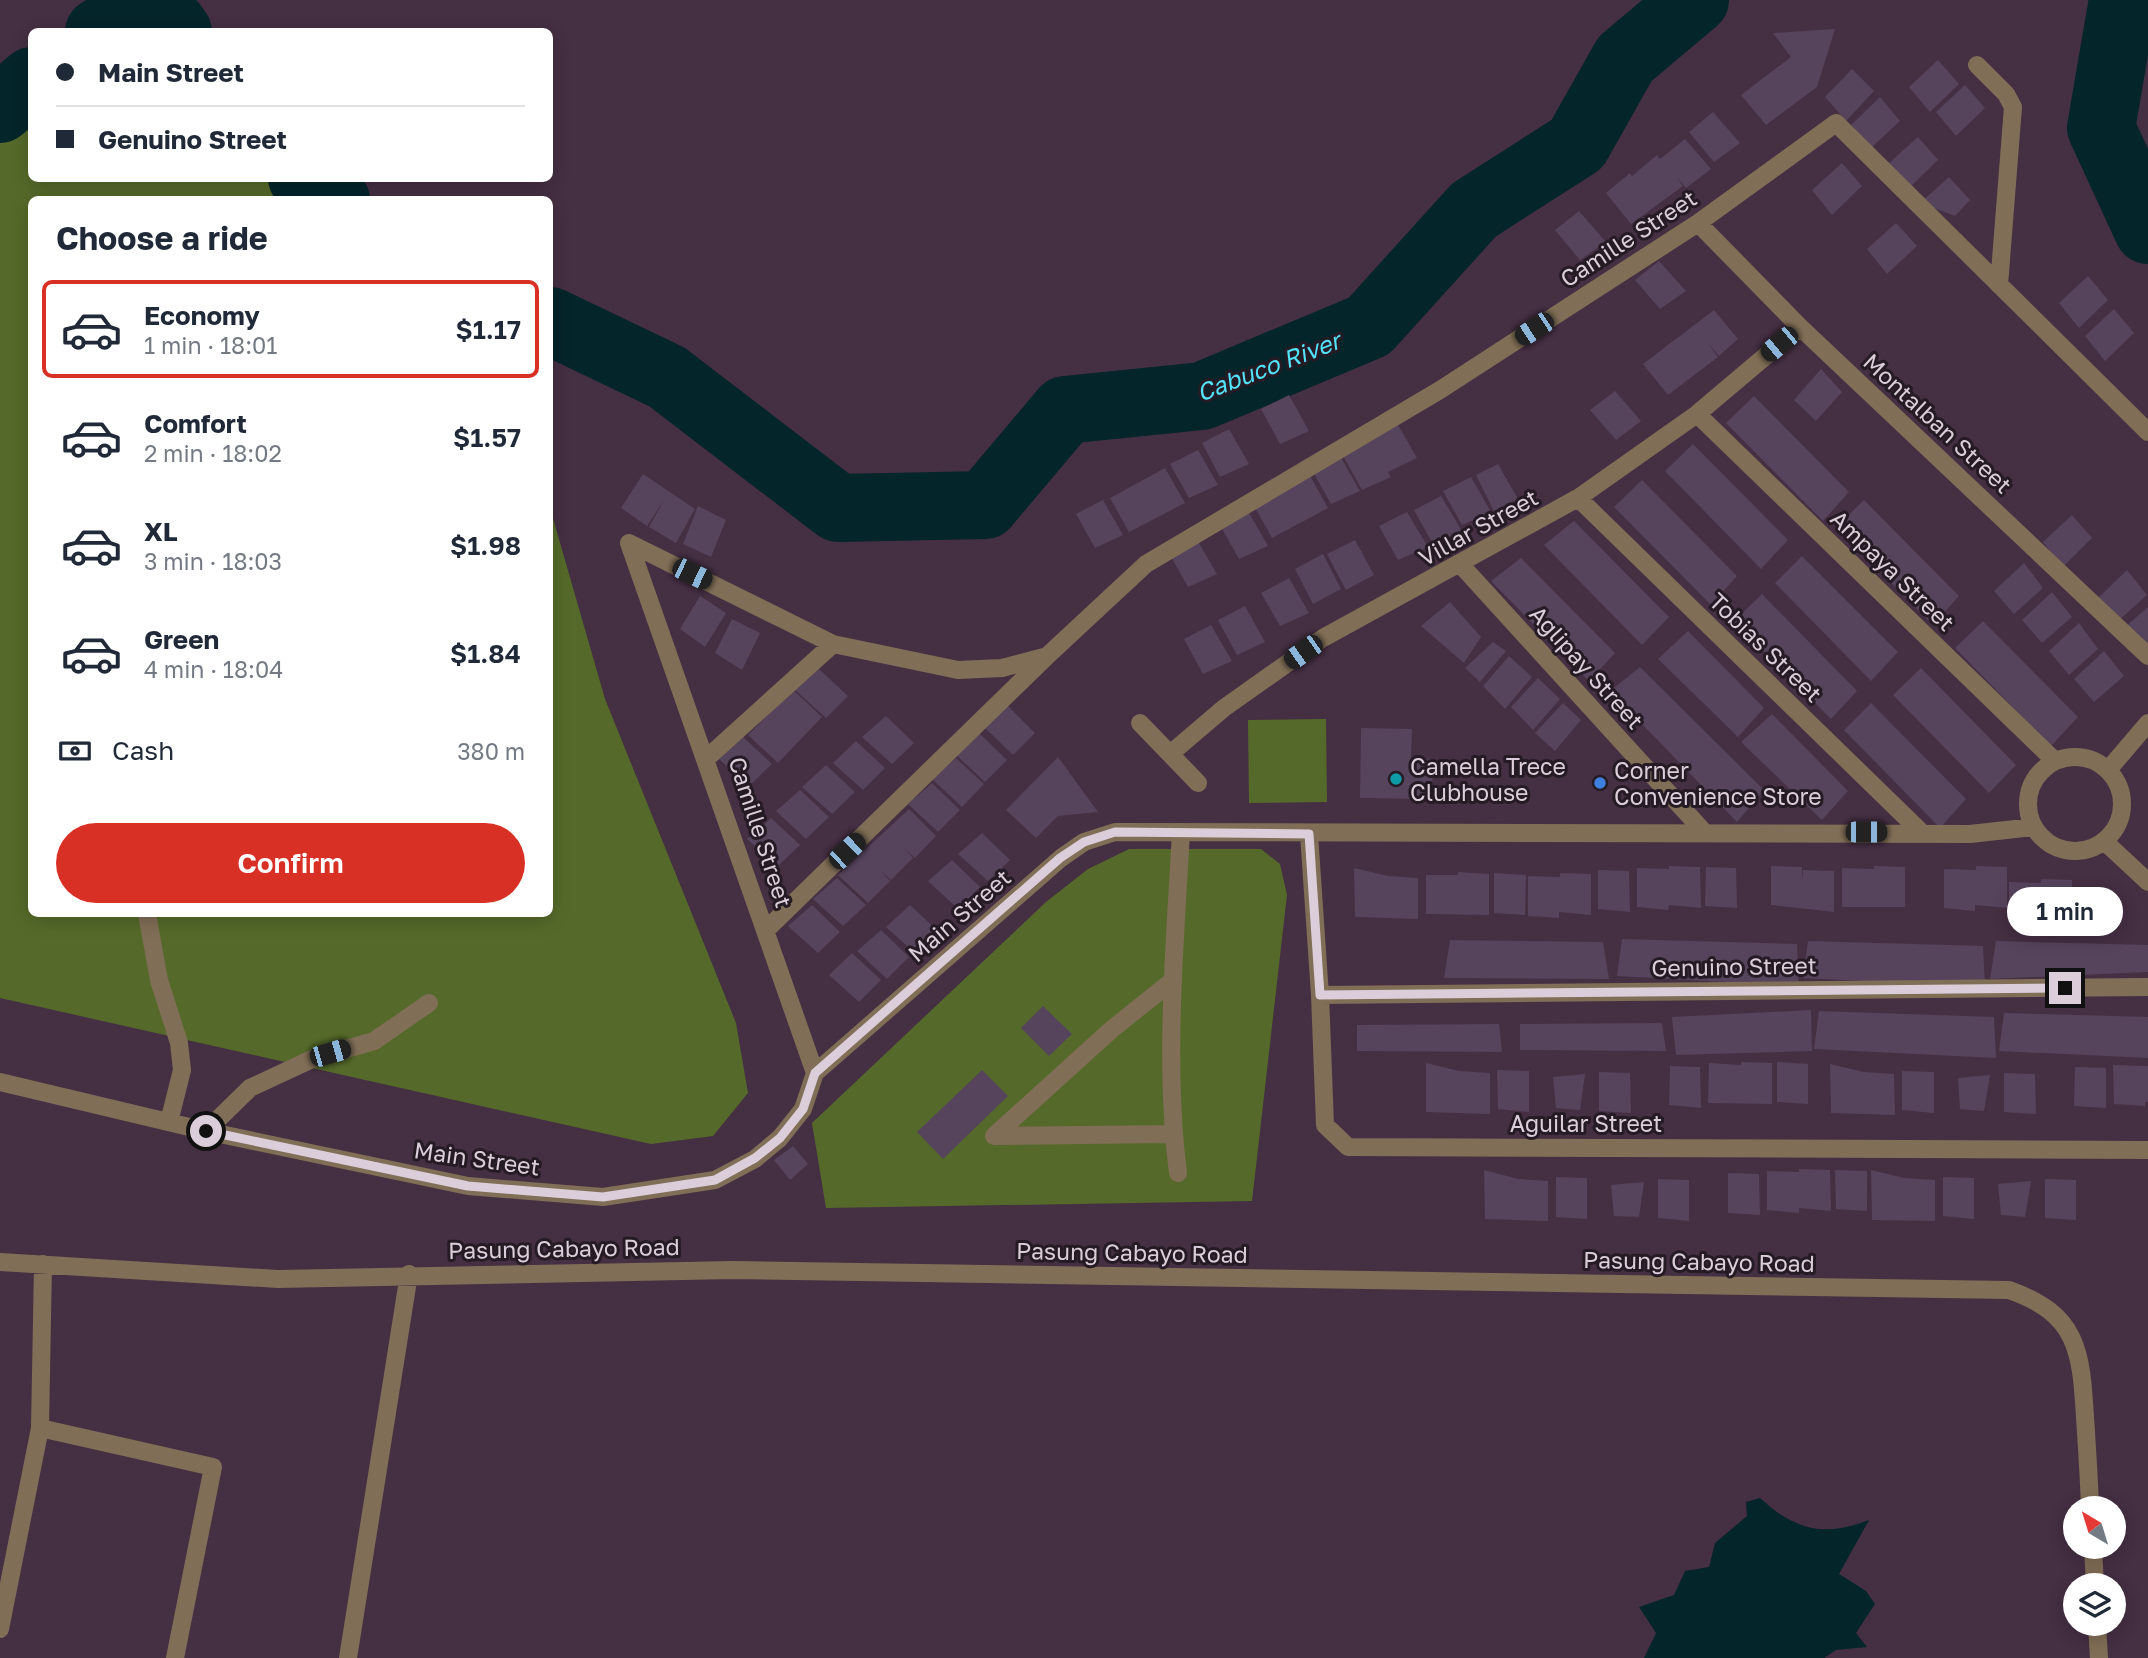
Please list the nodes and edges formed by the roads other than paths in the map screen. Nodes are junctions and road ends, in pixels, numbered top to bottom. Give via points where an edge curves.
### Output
1 (1977, 65) dead end
2 (1698, 223) junction
3 (1999, 285) junction
4 (1800, 327) junction
5 (1697, 414) junction
6 (2148, 432) edge
7 (1578, 498) junction
8 (1461, 565) junction
9 (833, 644) junction
10 (2148, 656) edge
11 (1046, 657) junction
12 (1140, 723) dead end
13 (2148, 723) edge
14 (1170, 754) junction
15 (707, 758) junction
16 (2056, 761) junction
17 (2108, 770) junction
18 (1198, 783) dead end
19 (2033, 827) junction
20 (1920, 831) junction
21 (1181, 832) junction
22 (1705, 833) junction
23 (1309, 834) junction
24 (2104, 841) junction
25 (2148, 882) edge
26 (148, 917) edge
27 (767, 929) junction
28 (1172, 981) junction
29 (2148, 987) edge
30 (1320, 995) junction
31 (429, 1003) dead end
32 (815, 1073) junction
33 (0, 1082) edge
34 (169, 1122) junction
35 (206, 1131) junction
36 (1173, 1134) junction
37 (2148, 1150) edge
38 (1178, 1173) dead end
39 (0, 1262) edge
40 (43, 1264) junction
41 (409, 1274) junction
42 (40, 1428) junction
43 (2089, 1496) edge
44 (0, 1629) edge
45 (2098, 1636) edge
46 (175, 1658) edge
47 (348, 1658) edge
48 (2099, 1658) edge

1 - 3 street via 2013,107
2 - 3 street, Camille Street via 1836,123
2 - 4 street, Montalban Street
2 - 11 street, Camille Street via 1440,390 1146,564
3 - 6 street, Camille Street
4 - 5 street, Villar Street
4 - 10 street, Montalban Street
5 - 7 street, Villar Street
5 - 16 street, Ampaya Street
7 - 8 street, Villar Street
7 - 20 street, Tobias Street
8 - 14 street, Villar Street via 1322,638 1224,708
8 - 22 street, Aglipay Street
9 - 11 street, Camille Street via 958,670 1002,668
9 - 15 street, Camille Street
9 - 15 street via 629,543
11 - 27 street, Camille Street
12 - 14 street
13 - 17 street
14 - 18 street
15 - 27 street, Camille Street
16 - 17 street via 2084,757
16 - 19 street via 2033,781 2027,812
17 - 24 street via 2118,783 2122,806 2115,829
19 - 20 street, Main Street via 1970,834
19 - 24 street via 2057,848 2090,849
20 - 22 street, Main Street
21 - 23 street, Main Street
21 - 28 street
21 - 32 street, Main Street via 1115,832 1084,842
22 - 23 street, Main Street
23 - 30 street, Aguilar Street
24 - 25 street
26 - 34 street via 182,1070
27 - 32 street, Camille Street
28 - 36 street
28 - 36 street via 994,1136
29 - 30 street, Genuino Street
30 - 37 street, Aguilar Street via 1325,1125 1348,1147
31 - 35 street via 374,1041 312,1059 250,1088
32 - 35 street, Main Street via 803,1109 780,1138 755,1158 715,1180 603,1197 468,1186
33 - 34 street, Main Street
34 - 35 street, Main Street
36 - 38 street
39 - 40 street, Pasung Cabayo Road
40 - 41 street, Pasung Cabayo Road via 278,1279
40 - 42 street
41 - 43 street, Pasung Cabayo Road via 733,1270 2009,1290 2038,1300 2063,1323 2078,1349
41 - 47 street
42 - 44 street
42 - 46 street via 213,1467
45 - 48 street

